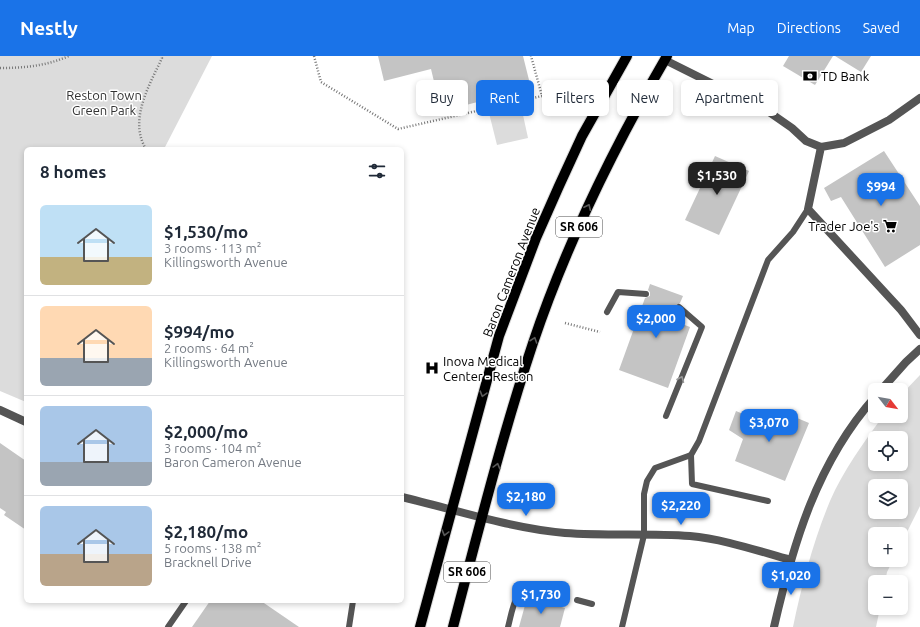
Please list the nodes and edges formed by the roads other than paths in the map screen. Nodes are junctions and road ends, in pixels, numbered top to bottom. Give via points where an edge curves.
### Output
1 (627, 56) edge
2 (666, 58) edge
3 (920, 98) edge
4 (821, 146) junction
5 (808, 209) junction
6 (646, 294) dead end
7 (679, 307) dead end
8 (607, 312) dead end
9 (920, 335) edge
10 (920, 350) edge
11 (887, 383) edge
12 (868, 406) edge
13 (0, 410) edge
14 (666, 416) dead end
15 (24, 421) edge
16 (691, 455) junction
17 (404, 498) edge
18 (768, 501) dead end
19 (451, 510) junction
20 (483, 517) junction
21 (644, 535) junction
22 (790, 560) junction
23 (547, 591) dead end
24 (576, 600) dead end
25 (185, 603) edge
26 (353, 603) edge
27 (592, 604) dead end
28 (168, 627) edge
29 (349, 627) edge
30 (420, 627) edge
31 (453, 627) edge
32 (508, 627) edge
33 (622, 627) edge
34 (774, 627) edge

1 -> 19 main road, Baron Cameron Avenue / SR 606 via 582,136 536,238 499,336
2 - 4 street via 768,112 806,141
20 -> 2 main road, SR 606 via 514,404 560,272 607,166
3 - 4 street via 889,120 844,143
4 - 5 street
5 - 9 street via 901,310
5 - 16 lane via 793,232 768,260
6 - 8 lane via 618,292
14 -> 7 lane via 702,327
10 - 11 street
12 - 22 street via 846,435 826,469 804,516
13 - 15 street
16 - 18 lane via 692,484
16 - 21 lane via 655,468 647,481 644,494
17 - 19 street
19 - 20 street
19 -> 30 main road, Baron Cameron Avenue / SR 606
20 - 21 street via 566,533
20 - 31 main road, SR 606
21 - 22 street via 691,536 728,542
21 - 33 lane
22 - 34 street
23 - 32 lane via 533,587 516,597
24 - 27 lane
25 - 28 lane
26 - 29 lane

